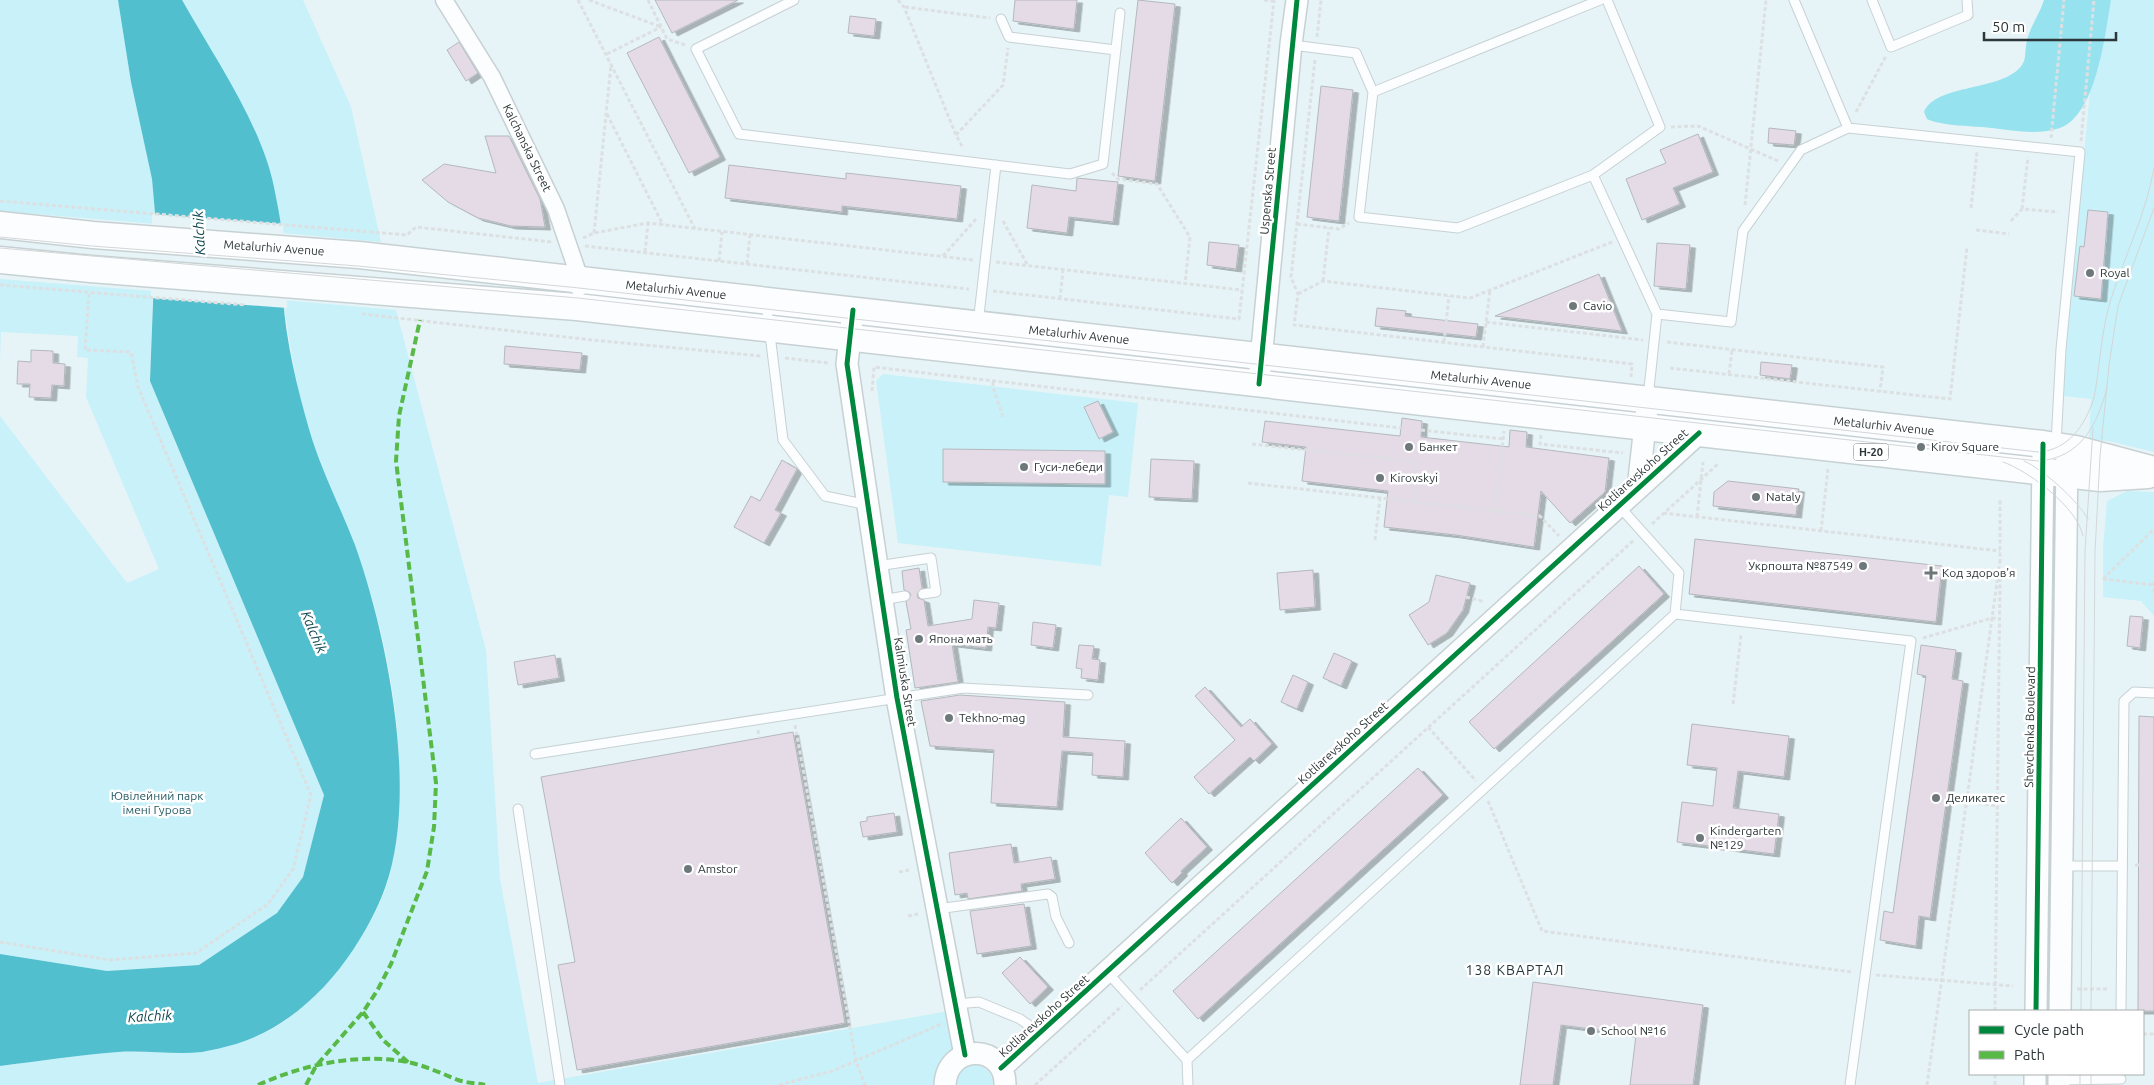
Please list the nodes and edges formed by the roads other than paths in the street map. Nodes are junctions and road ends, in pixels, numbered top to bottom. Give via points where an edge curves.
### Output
1 (444, 0) edge
2 (794, 0) edge
3 (1297, 0) edge
4 (1600, 0) edge
5 (1607, 0) edge
6 (1794, 0) edge
7 (1872, 0) edge
8 (1967, 0) edge
9 (1120, 13) dead end
10 (1001, 19) road end
11 (1291, 44) junction
12 (1116, 50) junction
13 (1373, 92) junction
14 (1848, 128) junction
15 (996, 165) junction
16 (1592, 175) junction
17 (0, 225) edge
18 (0, 260) edge
19 (580, 279) junction
20 (766, 300) junction
21 (578, 307) junction
22 (854, 310) junction
23 (1657, 314) junction
24 (769, 328) junction
25 (850, 338) junction
26 (977, 338) junction
27 (1262, 356) junction
28 (1259, 384) junction
29 (1648, 399) junction
30 (1645, 427) junction
31 (1699, 433) junction
32 (2056, 445) junction
33 (2154, 470) edge
34 (2055, 473) junction
35 (2154, 475) edge
36 (1638, 488) junction
37 (868, 505) junction
38 (1618, 506) junction
39 (877, 566) junction
40 (923, 594) dead end
41 (906, 596) dead end
42 (882, 600) junction
43 (1675, 614) junction
44 (2154, 693) edge
45 (1088, 695) dead end
46 (897, 698) junction
47 (535, 754) dead end
48 (518, 808) dead end
49 (2062, 866) junction
50 (2122, 866) junction
51 (928, 911) junction
52 (1069, 943) dead end
53 (1107, 972) junction
54 (955, 1004) junction
55 (2036, 1010) edge
56 (2060, 1010) edge
57 (2122, 1010) edge
58 (1040, 1033) junction
59 (965, 1055) junction
60 (1187, 1060) junction
61 (1003, 1076) edge
62 (2059, 1079) edge
63 (2121, 1079) edge
64 (560, 1085) edge
65 (946, 1085) edge
66 (1188, 1085) edge
67 (1850, 1085) edge

1 - 19 street, Kalchanska Street via 492,76 556,209
2 - 15 lane via 696,49 740,134
3 - 11 street, Uspenska Street
4 - 13 lane
5 - 16 lane via 1660,127
6 - 14 lane
7 - 8 lane via 1891,47 1968,15
9 - 12 lane
10 - 12 lane via 1010,37
11 - 13 lane via 1356,54
11 - 27 street, Uspenska Street
12 - 15 lane via 1103,164 1070,174
13 - 16 lane via 1359,217 1458,228
14 - 23 lane via 1801,150 1743,230 1731,322
14 - 32 lane via 2080,152 2060,350
15 - 26 lane
16 - 23 lane
17 - 19 main road, Metalurhiv Avenue via 94,222 360,242
18 - 21 main road, Metalurhiv Avenue via 90,281 355,301
19 - 20 main road, Metalurhiv Avenue
19 - 21 street, Kalchanska Street
20 - 22 main road, Metalurhiv Avenue
20 - 24 lane
21 - 24 main road, Metalurhiv Avenue
22 - 25 street, Kalmiuska Street
22 - 26 main road, Metalurhiv Avenue
23 - 29 lane
24 - 25 main road, Metalurhiv Avenue
24 - 37 lane via 783,440 825,496
25 - 26 main road, Metalurhiv Avenue
25 - 37 street, Kalmiuska Street via 847,364
26 - 27 main road, Metalurhiv Avenue
26 - 28 main road, Metalurhiv Avenue
27 - 28 street, Uspenska Street
27 - 29 main road, Metalurhiv Avenue
28 - 30 main road, Metalurhiv Avenue
29 - 30 street, Kotliarevskoho Street
29 - 32 main road, Metalurhiv Avenue
30 - 31 main road, Metalurhiv Avenue
30 - 36 street, Kotliarevskoho Street
31 - 34 main road, Metalurhiv Avenue / Н-20
31 - 36 street, Kotliarevskoho Street
32 - 33 main road, Metalurhiv Avenue
32 - 34 street, Shevchenka Boulevard
34 - 35 main road, Metalurhiv Avenue / Н-20 via 2103,478
34 - 49 street, Shevchenka Boulevard
34 - 55 street, Shevchenka Boulevard
36 - 38 street, Kotliarevskoho Street
37 - 39 street, Kalmiuska Street
38 - 43 lane via 1679,573
38 - 53 street, Kotliarevskoho Street
39 - 40 lane via 930,558 936,592
39 - 42 street, Kalmiuska Street
41 - 42 lane
42 - 46 street, Kalmiuska Street
43 - 60 lane
43 - 67 lane via 1911,641
44 - 50 lane via 2134,692 2124,701
45 - 46 lane via 964,688
46 - 47 lane
46 - 51 street, Kalmiuska Street
48 - 64 lane
49 - 50 lane
49 - 56 street, Shevchenka Boulevard
50 - 57 lane
51 - 52 lane via 1048,894
51 - 54 street, Kalmiuska Street
53 - 58 street, Kotliarevskoho Street
53 - 60 lane
54 - 58 lane via 979,1002 1020,1018
54 - 59 street, Kalmiuska Street
58 - 61 street, Kotliarevskoho Street
59 - 61 street via 992,1058
59 - 65 street via 949,1069
60 - 66 lane
62 - 63 lane

